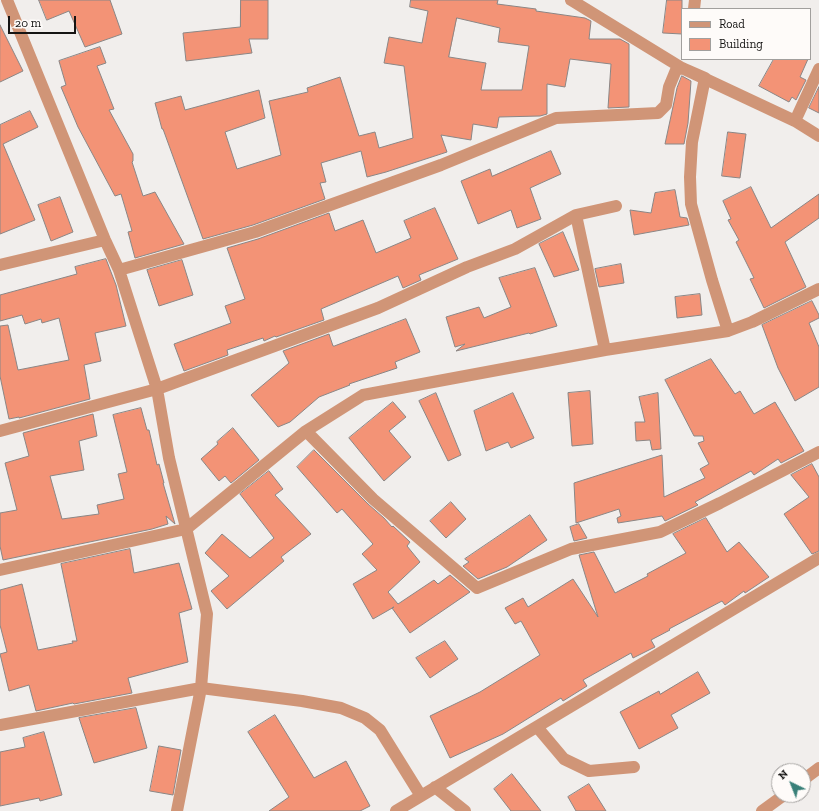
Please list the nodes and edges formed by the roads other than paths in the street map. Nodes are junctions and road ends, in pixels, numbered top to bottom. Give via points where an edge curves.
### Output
1 (7, 0) edge
2 (571, 0) edge
3 (682, 64) edge
4 (819, 69) edge
5 (705, 78) junction
6 (795, 121) junction
7 (819, 136) edge
8 (616, 206) dead end
9 (576, 215) junction
10 (105, 240) junction
11 (0, 265) edge
12 (119, 270) junction
13 (819, 289) edge
14 (728, 331) junction
15 (605, 350) junction
16 (157, 389) junction
17 (0, 431) edge
18 (306, 431) junction
19 (819, 452) edge
20 (186, 529) junction
21 (819, 558) edge
22 (0, 570) edge
23 (201, 688) junction
24 (0, 724) edge
25 (537, 726) junction
26 (634, 767) dead end
27 (435, 787) junction
28 (421, 796) junction
29 (773, 803) edge
30 (177, 811) edge
31 (396, 811) edge
32 (465, 811) edge
33 (762, 811) edge

1 - 10 street
2 - 3 street
3 - 5 street
3 - 12 street via 676,70 669,87 666,105 658,113 556,118 441,165 255,232
4 - 6 street
5 - 6 street
5 - 14 street via 692,142 691,204
6 - 7 street
8 - 9 street
9 - 15 street
9 - 16 street via 515,249 467,267 378,308
10 - 11 street
10 - 12 street
12 - 16 street
13 - 14 street
14 - 15 street
15 - 18 street via 363,395
16 - 17 street
16 - 20 street via 168,458
18 - 19 street via 373,499 477,588 571,549 660,532
18 - 20 street
20 - 22 street
20 - 23 street via 207,614
21 - 25 street
23 - 24 street
23 - 28 street via 341,708 365,718 380,730
23 - 30 street
25 - 26 street via 564,759 589,771
25 - 27 street
27 - 28 street
27 - 32 street
28 - 31 street
29 - 33 street

